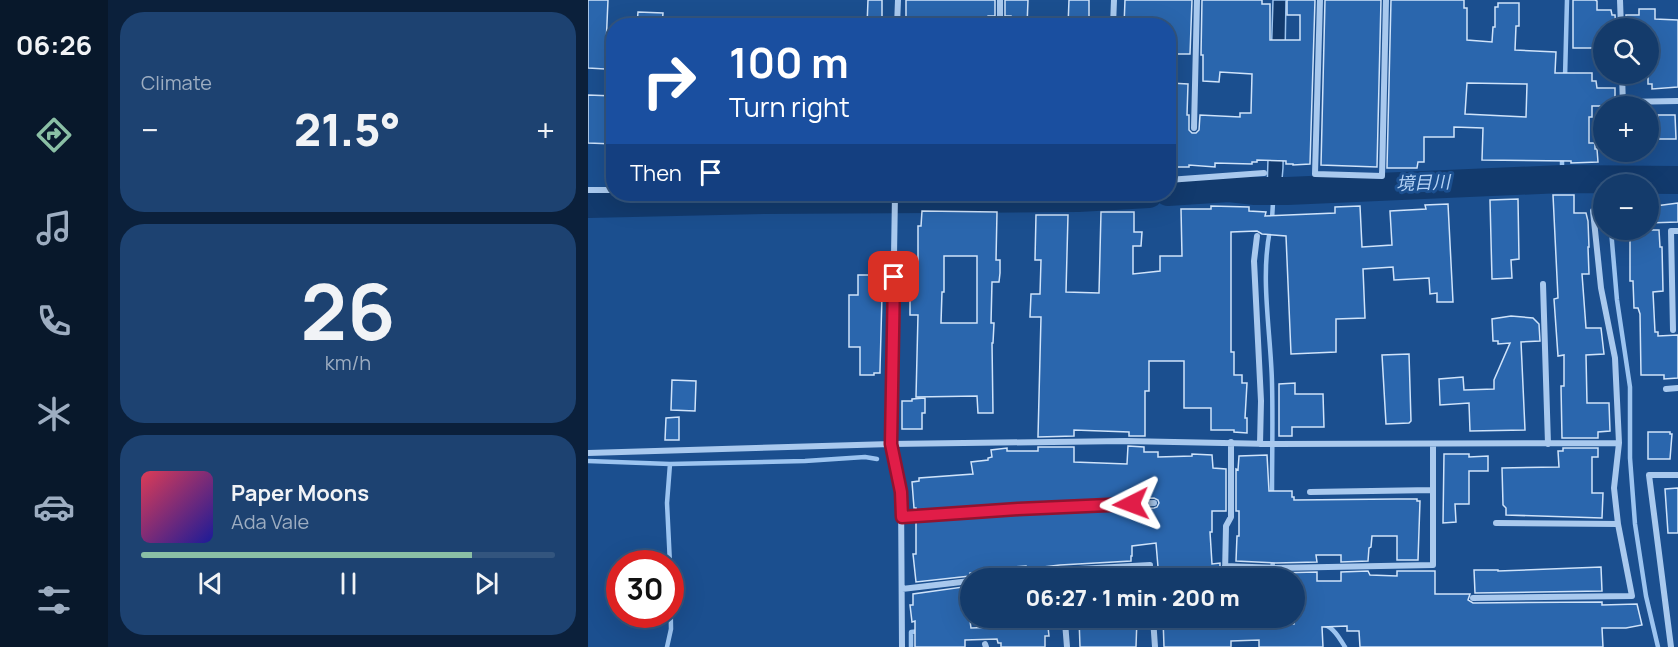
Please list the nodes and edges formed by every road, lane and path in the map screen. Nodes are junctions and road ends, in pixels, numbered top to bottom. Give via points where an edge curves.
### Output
1 (898, 0) edge
2 (1000, 0) edge
3 (1114, 0) edge
4 (1197, 0) edge
5 (1320, 0) edge
6 (1386, 0) edge
7 (1620, 0) edge
8 (897, 18) edge
9 (1000, 18) edge
10 (1113, 18) edge
11 (1621, 18) edge
12 (1678, 101) edge
13 (1659, 102) edge
14 (1194, 128) dead end
15 (1264, 173) dead end
16 (1176, 179) edge
17 (588, 190) edge
18 (606, 190) edge
19 (895, 201) edge
20 (1678, 231) edge
21 (1257, 236) dead end
22 (1596, 240) edge
23 (1543, 284) dead end
24 (1676, 300) edge
25 (1673, 330) dead end
26 (1678, 388) edge
27 (1666, 389) dead end
28 (1231, 442) junction
29 (1619, 443) junction
30 (891, 444) junction
31 (1264, 444) junction
32 (1433, 444) junction
33 (1548, 444) junction
34 (588, 453) edge
35 (1678, 475) edge
36 (1434, 490) junction
37 (1310, 492) dead end
38 (1154, 503) dead end
39 (902, 517) junction
40 (1496, 523) dead end
41 (1618, 524) junction
42 (1150, 565) dead end
43 (1225, 566) joint
44 (1097, 568) edge
45 (960, 582) edge
46 (902, 589) junction
47 (1473, 598) dead end
48 (1065, 628) edge
49 (1154, 628) edge
50 (902, 647) edge
51 (1067, 647) edge
52 (1155, 647) edge
53 (1671, 647) edge

1 - 8 street
2 - 9 street
3 - 10 street
4 - 14 street
5 - 6 street via 1315,174 1382,176
7 - 11 street
12 - 13 street
15 - 16 street
17 - 18 street
19 - 30 street
20 - 24 street via 1671,231
21 - 31 street via 1254,261
22 - 29 street via 1615,358
23 - 33 street
24 - 25 street
26 - 27 street
28 - 30 street
28 - 31 street
28 - 43 street via 1231,517 1226,526
29 - 33 street
29 - 41 street via 1614,488
30 - 34 street
30 - 39 street
31 - 32 street
32 - 33 street
32 - 36 street
35 - 53 street via 1649,475
36 - 37 street
36 - 43 street via 1432,565
38 - 39 street
39 - 46 street
40 - 41 street
41 - 47 street via 1632,596
42 - 44 street
45 - 46 street
46 - 50 street
48 - 51 street
49 - 52 street

